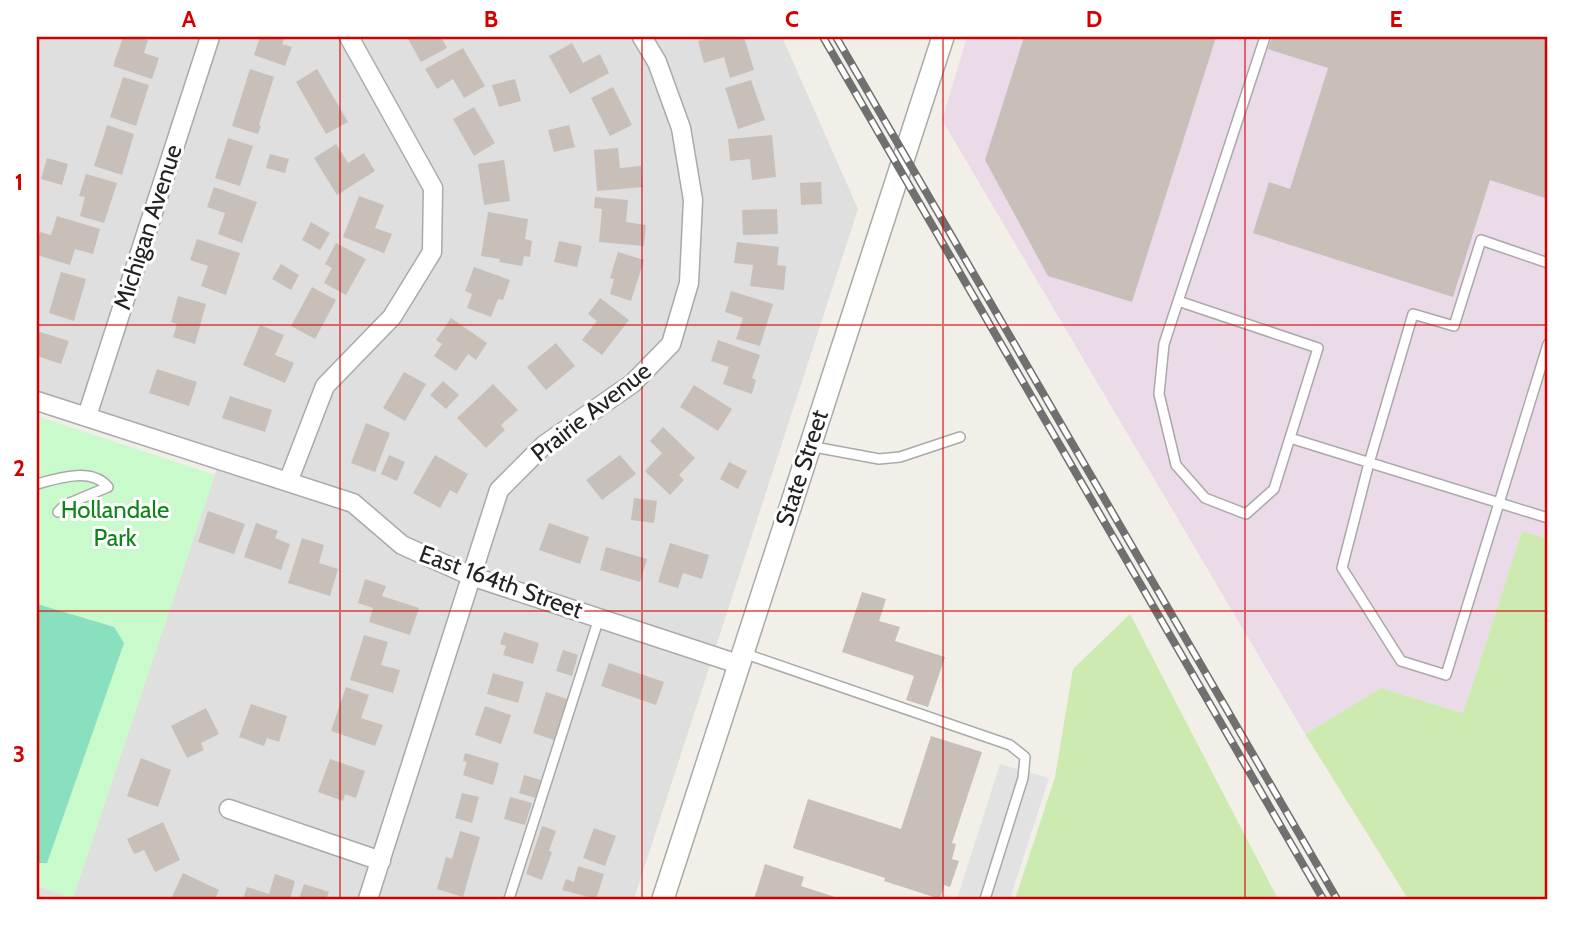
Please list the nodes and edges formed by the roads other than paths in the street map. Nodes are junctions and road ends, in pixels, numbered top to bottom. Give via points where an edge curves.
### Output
1 (210, 37) edge
2 (349, 37) edge
3 (642, 37) edge
4 (943, 37) edge
5 (1265, 37) edge
6 (1548, 263) edge
7 (1178, 301) junction
8 (1548, 344) edge
9 (37, 401) edge
10 (87, 416) junction
11 (960, 437) dead end
12 (1290, 438) junction
13 (809, 446) junction
14 (1369, 463) junction
15 (288, 482) junction
16 (37, 484) edge
17 (1499, 503) junction
18 (58, 512) dead end
19 (1548, 517) edge
20 (471, 576) junction
21 (599, 618) junction
22 (740, 658) junction
23 (229, 809) dead end
24 (380, 861) junction
25 (368, 899) edge
26 (509, 899) edge
27 (663, 899) edge
28 (985, 899) edge

1 - 10 street, Michigan Avenue
2 - 15 street via 433,188 432,252 391,317 325,386
3 - 20 street, Prairie Avenue via 657,62 681,128 693,200 689,283 671,344 633,383 544,445 499,490
4 - 13 street, State Street
5 - 7 lane
6 - 14 lane via 1481,240 1454,326 1413,314
7 - 12 lane via 1318,348
7 - 12 lane via 1164,344 1159,394 1176,465 1205,498 1246,514 1274,489
8 - 17 lane
9 - 10 street, East 164th Street
10 - 15 street, East 164th Street
11 - 13 lane via 900,457 879,458
12 - 14 lane
13 - 22 street, State Street
14 - 17 lane
14 - 17 lane via 1342,568 1401,661 1446,675
15 - 20 street, East 164th Street via 353,503 402,545
16 - 18 lane via 92,475 108,486
17 - 19 lane
20 - 21 street, East 164th Street
20 - 24 street, Prairie Avenue
21 - 22 street, East 164th Street
21 - 26 lane
22 - 27 street, State Street
22 - 28 lane via 1010,744 1025,757 1023,778
23 - 24 street
24 - 25 street, Prairie Avenue

